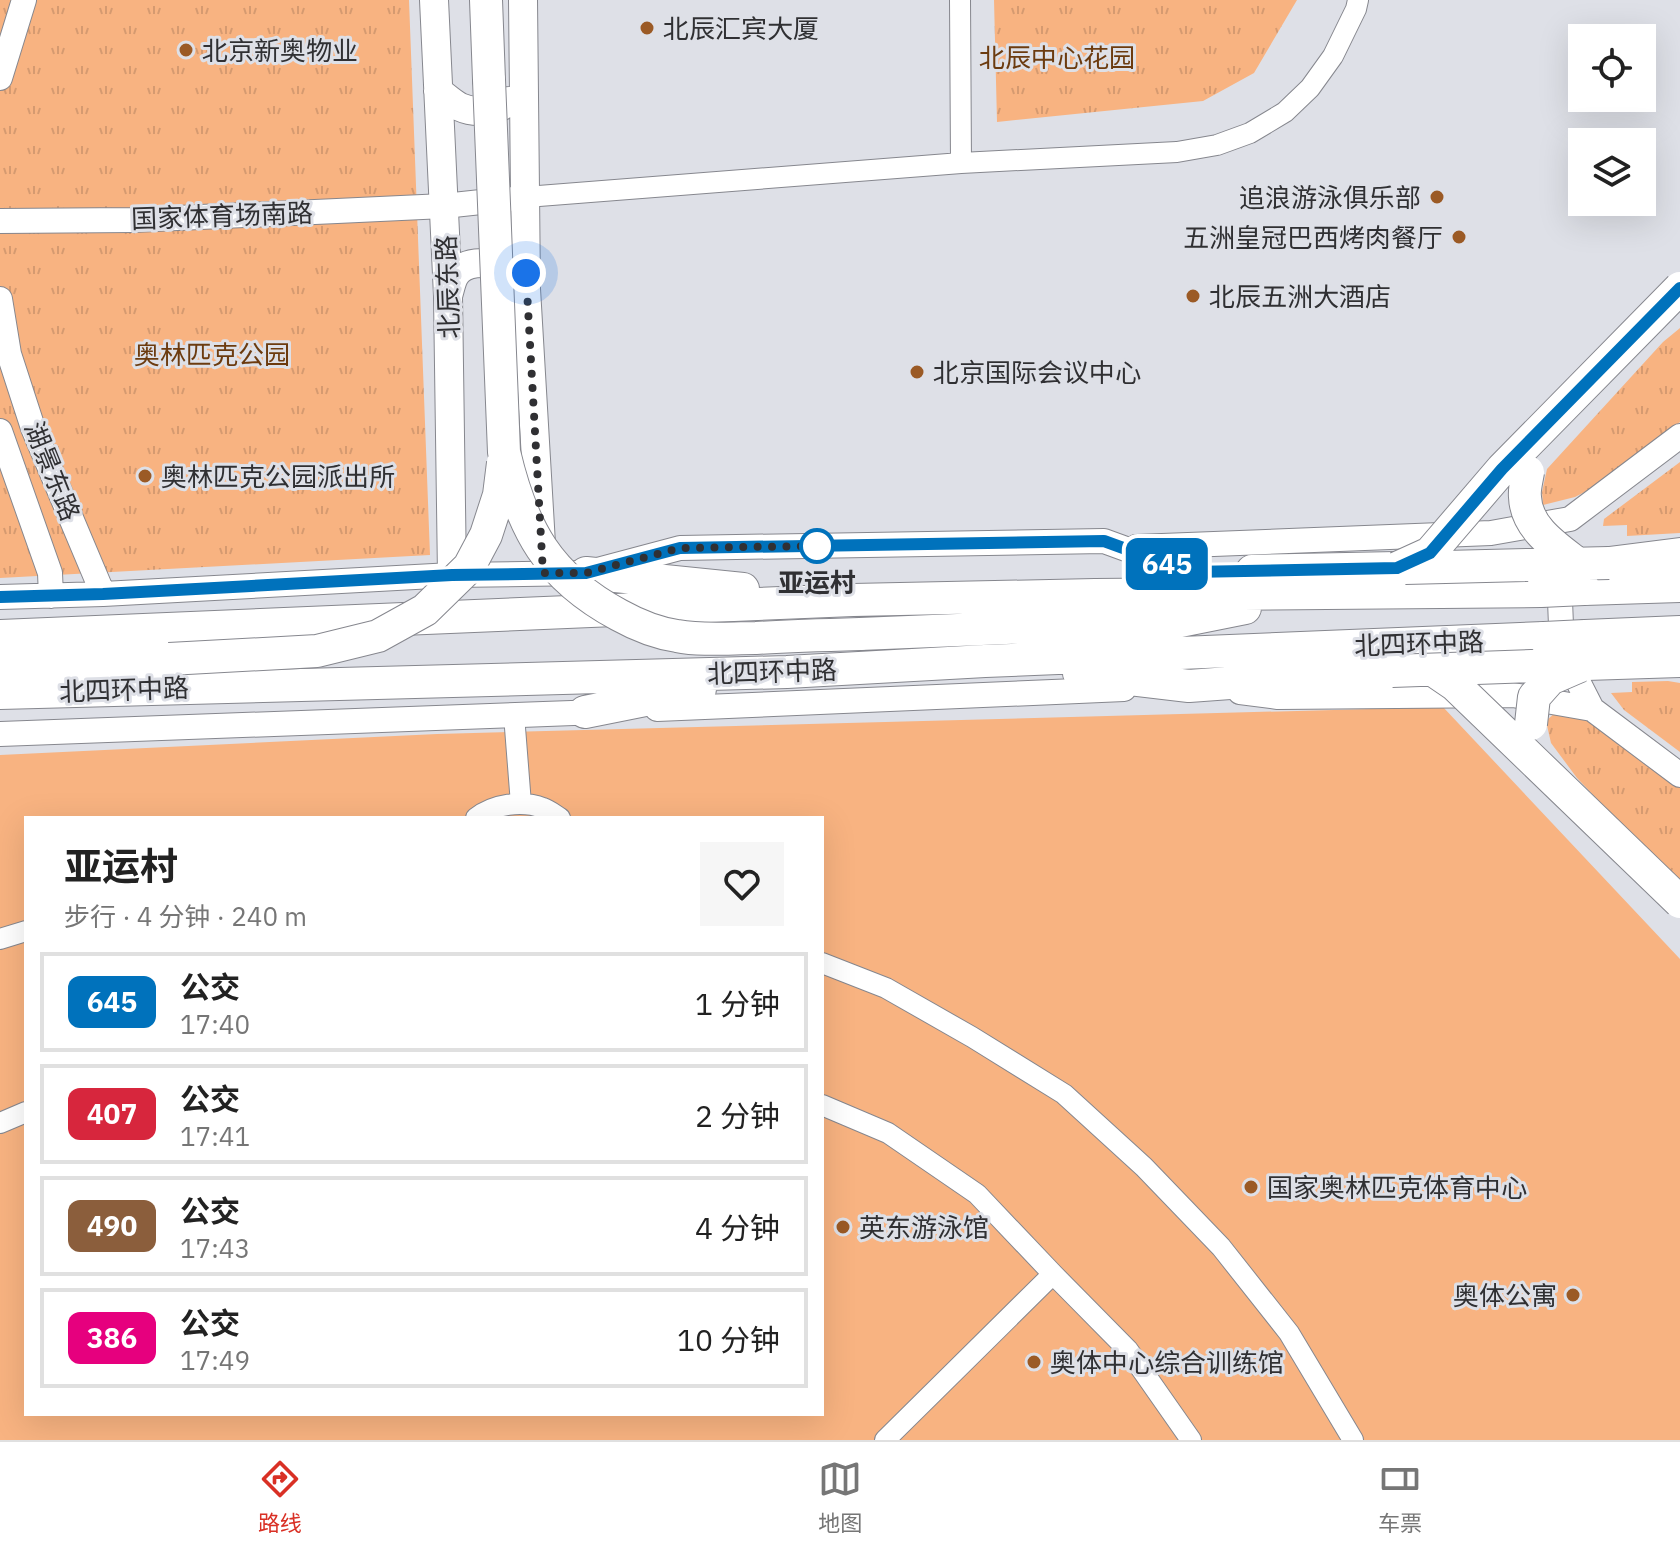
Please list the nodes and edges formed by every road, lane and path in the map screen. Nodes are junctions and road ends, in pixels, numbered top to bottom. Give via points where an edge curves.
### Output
1 (10, 0) edge
2 (24, 0) edge
3 (434, 0) edge
4 (486, 0) edge
5 (523, 0) edge
6 (960, 0) edge
7 (1358, 0) edge
8 (0, 32) edge
9 (524, 74) junction
10 (0, 78) edge
11 (438, 91) junction
12 (961, 163) junction
13 (526, 197) junction
14 (444, 206) junction
15 (0, 221) edge
16 (1680, 288) edge
17 (526, 289) junction
18 (448, 296) junction
19 (0, 299) edge
20 (1680, 308) edge
21 (0, 431) edge
22 (1680, 436) edge
23 (504, 452) junction
24 (1570, 519) junction
25 (1121, 548) junction
26 (1680, 554) edge
27 (1397, 568) junction
28 (1189, 572) junction
29 (1591, 572) junction
30 (543, 573) junction
31 (586, 573) junction
32 (452, 575) junction
33 (1680, 586) edge
34 (1323, 593) junction
35 (103, 594) junction
36 (1095, 595) junction
37 (51, 596) junction
38 (0, 597) edge
39 (853, 600) junction
40 (1680, 632) edge
41 (0, 636) edge
42 (1586, 650) junction
43 (985, 661) junction
44 (1680, 661) edge
45 (0, 665) edge
46 (1433, 670) junction
47 (787, 672) junction
48 (1189, 686) junction
49 (0, 693) edge
50 (1592, 709) junction
51 (585, 712) junction
52 (514, 715) junction
53 (0, 734) edge
54 (1680, 775) edge
55 (521, 804) junction
56 (480, 816) edge
57 (557, 816) edge
58 (1680, 887) edge
59 (1680, 902) edge
60 (24, 932) edge
61 (0, 939) edge
62 (824, 964) edge
63 (824, 1106) edge
64 (24, 1113) edge
65 (0, 1123) edge
66 (1053, 1274) junction
67 (885, 1440) edge
68 (1191, 1440) edge
69 (1353, 1440) edge

1 - 8 street
2 - 10 street
3 - 11 main road, 北辰东路
4 - 23 highway, bridge
5 - 9 main road
6 - 12 street
7 - 12 street via 1333,56 1310,88 1285,112 1250,133 1177,152
9 - 11 main road via 501,108 460,107
9 - 13 main road
11 - 14 main road, 北辰东路
12 - 13 street
13 - 14 street, 国家体育场南路
13 - 17 main road
14 - 15 street, 国家体育场南路
14 - 18 main road, 北辰东路
16 - 27 highway, bridge via 1502,469 1430,553
17 - 18 main road via 508,265 467,264 455,274
17 - 30 main road
18 - 32 main road, 北辰东路
19 - 35 street, 湖景东路 via 9,354 33,428
20 - 29 highway, bridge via 1651,329 1532,457 1525,497 1530,519 1548,541
21 - 37 street, 湖景东路 via 50,573
22 - 24 street
23 - 34 highway, bridge via 527,524 570,583 636,624 676,636 721,639 1180,621
23 - 45 highway, bridge via 499,495 469,567 425,610 378,636 317,651
24 - 25 street via 1491,533
24 - 50 street via 1559,569 1562,650
25 - 28 street
25 - 31 street via 1104,541 680,548
26 - 29 highway
27 - 28 highway
27 - 29 highway, bridge
28 - 36 highway
29 - 33 highway
29 - 34 highway, 北四环中路, bridge via 1541,591
30 - 31 street
30 - 32 street
31 - 39 highway
32 - 35 street
34 - 36 highway, 北四环中路
35 - 37 street
36 - 39 highway, 北四环中路
37 - 38 street
39 - 41 highway, 北四环中路
40 - 42 highway
42 - 43 highway, 北四环中路, bridge via 1544,638
42 - 44 highway via 1618,662
42 - 46 highway, bridge
42 - 58 highway, bridge via 1534,697 1533,734 1644,859
43 - 47 highway, 北四环中路
43 - 48 highway
46 - 48 highway, bridge
46 - 59 highway, bridge via 1455,685
47 - 49 highway, 北四环中路
47 - 51 highway
48 - 50 street, 北四环中路 via 1278,697 1513,695
48 - 51 street, 北四环中路
50 - 54 street
51 - 52 street, 北四环中路
52 - 53 street, 北四环中路
52 - 55 street
55 - 56 street
55 - 57 street
60 - 61 street
62 - 69 street via 886,988 1064,1094 1221,1247 1289,1333
63 - 66 street via 888,1133 977,1194
64 - 65 street
66 - 67 street
66 - 68 street via 1128,1350

